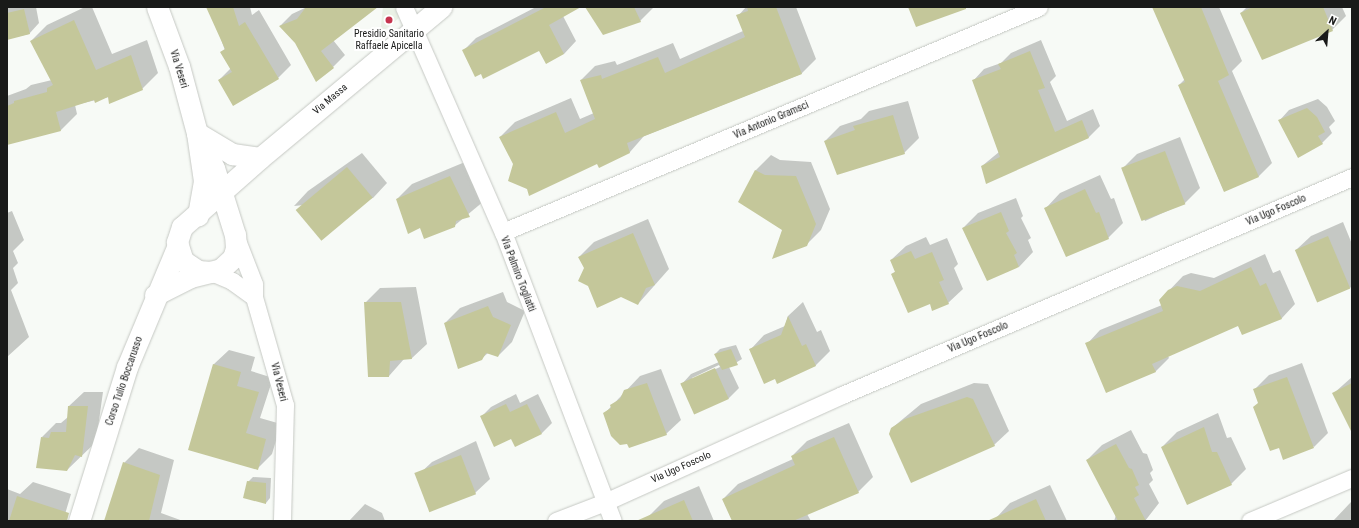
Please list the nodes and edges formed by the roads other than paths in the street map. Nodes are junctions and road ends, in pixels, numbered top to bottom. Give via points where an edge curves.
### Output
1 (157, 7) edge
2 (404, 7) edge
3 (441, 7) edge
4 (1039, 7) edge
5 (412, 31) junction
6 (197, 132) junction
7 (260, 158) junction
8 (1352, 177) edge
9 (221, 194) junction
10 (198, 214) junction
11 (233, 230) junction
12 (503, 232) junction
13 (178, 245) junction
14 (211, 272) junction
15 (155, 296) junction
16 (254, 297) junction
17 (1352, 478) edge
18 (605, 502) junction
19 (79, 521) edge
20 (282, 521) edge
21 (556, 521) edge
22 (613, 521) edge
23 (1250, 521) edge

1 - 6 street, Via Veseri via 179,66
2 - 5 street, Via Palmiro Togliatti
3 - 5 street, Via Massa
4 - 12 street, Via Antonio Gramsci
5 - 7 street, Via Massa
5 - 12 street, Via Palmiro Togliatti
6 - 7 street via 232,154
6 - 9 street, Via Veseri via 214,168
6 - 10 street, Via Veseri via 204,181
7 - 9 street, Via Massa
8 - 18 street, Via Ugo Foscolo via 842,395
9 - 10 street, Via Massa
9 - 11 street, Via Veseri
10 - 11 street via 213,214 223,218
10 - 13 street via 182,227
11 - 14 street via 236,248 233,258 221,269
11 - 16 street, Via Veseri via 250,269
12 - 18 street, Via Palmiro Togliatti
13 - 14 street via 183,261 191,268
13 - 15 street, Corso Tulio Boccarusso
14 - 15 street via 190,277
14 - 16 street via 232,281
15 - 19 street, Corso Tulio Boccarusso via 126,367
16 - 20 street, Via Veseri via 285,405
17 - 23 street
18 - 21 street, Via Ugo Foscolo
18 - 22 street, Via Palmiro Togliatti

